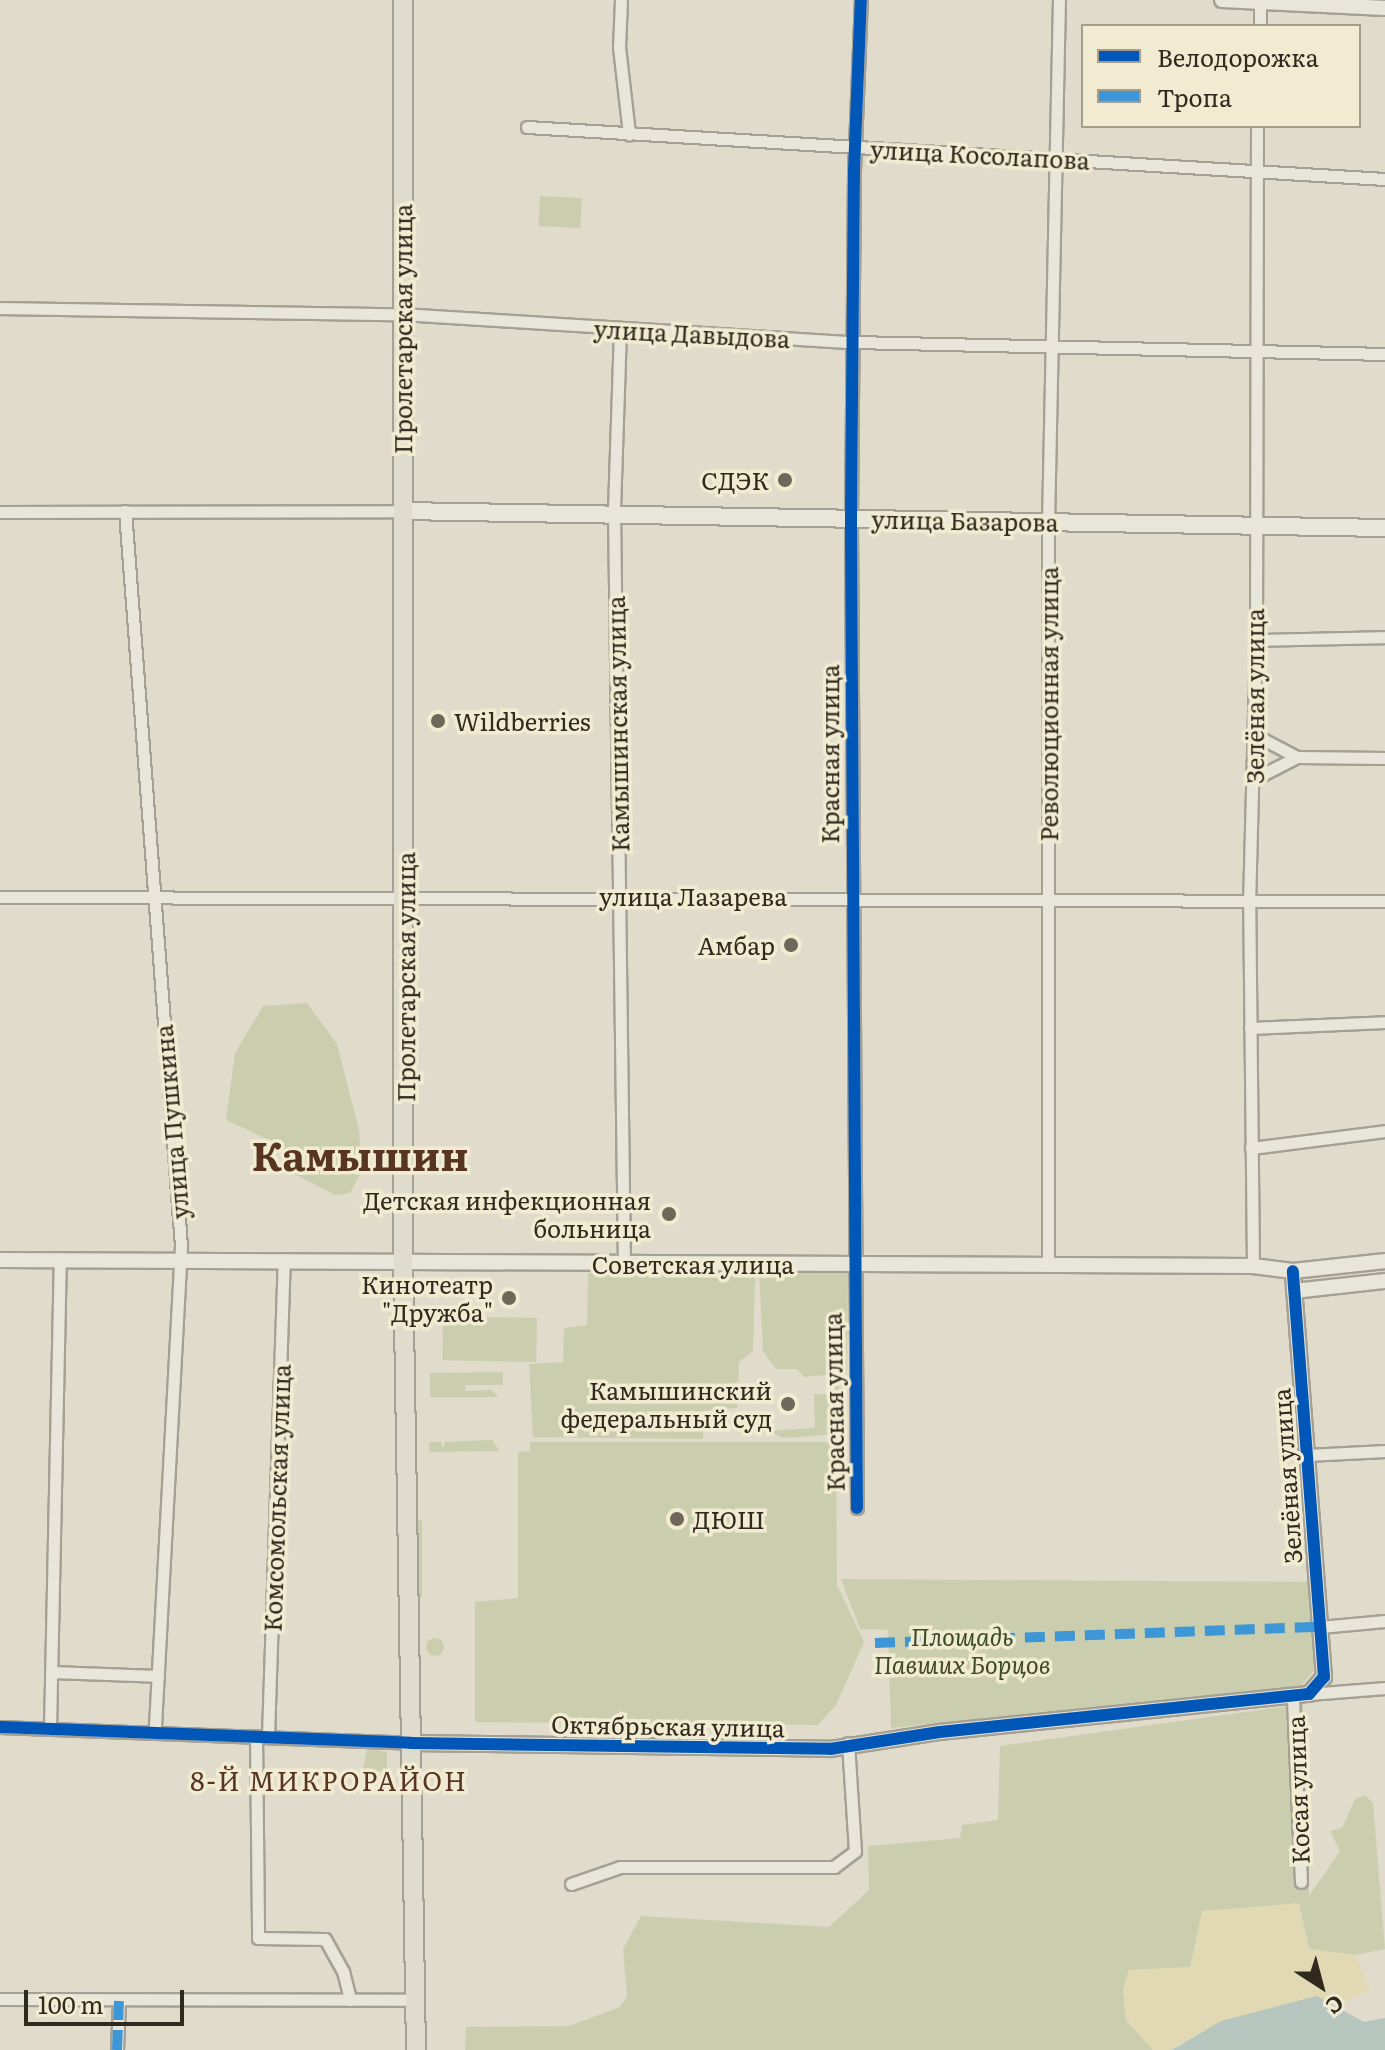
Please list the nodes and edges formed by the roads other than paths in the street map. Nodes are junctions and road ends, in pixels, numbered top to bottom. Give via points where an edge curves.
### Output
1 (403, 0) edge
2 (621, 0) edge
3 (861, 0) edge
4 (1059, 0) edge
5 (1222, 0) edge
6 (1260, 1) edge
7 (1353, 3) edge
8 (1385, 8) edge
9 (1260, 24) edge
10 (527, 127) dead end
11 (1257, 128) edge
12 (629, 134) junction
13 (855, 148) junction
14 (1051, 157) junction
15 (1255, 168) junction
16 (1385, 179) edge
17 (0, 308) edge
18 (403, 314) junction
19 (620, 329) junction
20 (853, 342) junction
21 (1050, 349) junction
22 (1253, 350) junction
23 (1385, 354) edge
24 (125, 511) junction
25 (402, 511) junction
26 (614, 511) junction
27 (0, 512) edge
28 (851, 517) junction
29 (1048, 523) junction
30 (1252, 527) junction
31 (1385, 528) edge
32 (1385, 637) edge
33 (1256, 640) junction
34 (1255, 735) junction
35 (1297, 757) junction
36 (1385, 758) edge
37 (1254, 779) junction
38 (620, 895) junction
39 (406, 896) junction
40 (851, 896) junction
41 (0, 897) edge
42 (152, 897) junction
43 (1385, 901) edge
44 (1049, 903) junction
45 (1249, 905) junction
46 (1385, 1022) edge
47 (1250, 1028) junction
48 (1385, 1131) edge
49 (1251, 1148) junction
50 (180, 1259) junction
51 (284, 1259) junction
52 (403, 1259) junction
53 (0, 1260) edge
54 (60, 1260) junction
55 (1385, 1261) edge
56 (624, 1264) junction
57 (1048, 1264) junction
58 (853, 1265) junction
59 (1253, 1266) junction
60 (1293, 1271) junction
61 (1385, 1281) edge
62 (1294, 1291) junction
63 (1385, 1451) edge
64 (1307, 1455) junction
65 (857, 1508) dead end
66 (1385, 1621) edge
67 (1320, 1627) junction
68 (51, 1672) junction
69 (158, 1676) junction
70 (1385, 1688) edge
71 (1309, 1694) junction
72 (1293, 1699) junction
73 (0, 1727) edge
74 (50, 1729) junction
75 (155, 1732) junction
76 (262, 1736) junction
77 (411, 1743) junction
78 (848, 1743) junction
79 (1301, 1882) dead end
80 (571, 1884) dead end
81 (0, 1999) edge
82 (350, 2000) junction
83 (416, 2000) junction
84 (119, 2001) junction
85 (117, 2050) edge
86 (416, 2050) edge

1 - 18 main road, Пролетарская улица
2 - 12 street via 619,47
3 - 13 street, Красная улица
4 - 14 street, Революционная улица
5 - 6 street
6 - 7 street
6 - 9 street
7 - 8 street
10 - 12 street, улица Косолапова
11 - 15 street, Зелёная улица
12 - 13 street, улица Косолапова
13 - 14 street, улица Косолапова
13 - 20 street, Красная улица
14 - 15 street, улица Косолапова
14 - 21 street, Революционная улица
15 - 16 street, улица Косолапова
15 - 22 street, Зелёная улица
17 - 18 street, улица Давыдова
18 - 19 street, улица Давыдова
18 - 25 main road, Пролетарская улица
19 - 20 street, улица Давыдова
19 - 26 street, Камышинская улица
20 - 21 street, улица Давыдова
20 - 28 street, Красная улица
21 - 22 street, улица Давыдова
21 - 29 street, Революционная улица
22 - 23 street, улица Давыдова
22 - 30 street, Зелёная улица
24 - 25 street
24 - 27 street
24 - 42 street, улица Пушкина
25 - 26 main road, улица Базарова
25 - 39 main road, Пролетарская улица
26 - 28 main road, улица Базарова
26 - 38 street, Камышинская улица
28 - 29 main road, улица Базарова
28 - 40 street, Красная улица
29 - 30 main road, улица Базарова
29 - 44 street, Революционная улица
30 - 31 main road, улица Базарова
30 - 33 street, Зелёная улица
32 - 33 street
33 - 34 street, Зелёная улица
34 - 35 street
34 - 37 street, Зелёная улица
35 - 36 street
35 - 37 street
37 - 45 street, Зелёная улица
38 - 39 street, улица Лазарева
38 - 40 street, улица Лазарева
38 - 56 street, Камышинская улица
39 - 42 street, улица Лазарева
39 - 52 main road, Пролетарская улица
40 - 44 street, улица Лазарева
40 - 58 street, Красная улица
41 - 42 street, улица Лазарева
42 - 50 street, улица Пушкина
43 - 45 street, улица Лазарева
44 - 45 street, улица Лазарева
44 - 57 street, Революционная улица
45 - 47 street, Зелёная улица
46 - 47 street
47 - 49 street, Зелёная улица
48 - 49 street
49 - 59 street, Зелёная улица
50 - 51 street, Советская улица
50 - 54 street, Советская улица
50 - 69 street, улица Пушкина
51 - 52 street, Советская улица
51 - 76 street, Комсомольская улица
52 - 56 street, Советская улица
52 - 77 main road, Пролетарская улица
53 - 54 street, Советская улица
54 - 68 street
55 - 60 street, Советская улица
56 - 58 street, Советская улица
57 - 58 street, Советская улица
57 - 59 street, Советская улица
58 - 65 street, Красная улица
59 - 60 street, Советская улица
60 - 62 street, Зелёная улица
61 - 62 street
62 - 64 street, Зелёная улица
63 - 64 street
64 - 67 street, Зелёная улица
66 - 67 street
67 - 71 street, Зелёная улица via 1324,1677
68 - 69 street
68 - 74 street
69 - 75 street, улица Пушкина
70 - 71 street
71 - 72 street, Октябрьская улица
72 - 78 street, Октябрьская улица
72 - 79 street, Косая улица
73 - 74 street, Октябрьская улица
74 - 75 street, Октябрьская улица
75 - 76 street, Октябрьская улица
76 - 77 street, Октябрьская улица
76 - 82 street, Комсомольская улица via 258,1938 325,1939 343,1971
77 - 78 street, Октябрьская улица via 830,1749
77 - 83 main road, Пролетарская улица
78 - 80 street via 855,1851 846,1860 821,1869 620,1867
81 - 84 street
82 - 83 street
82 - 84 street
83 - 86 main road, Пролетарская улица
84 - 85 street

